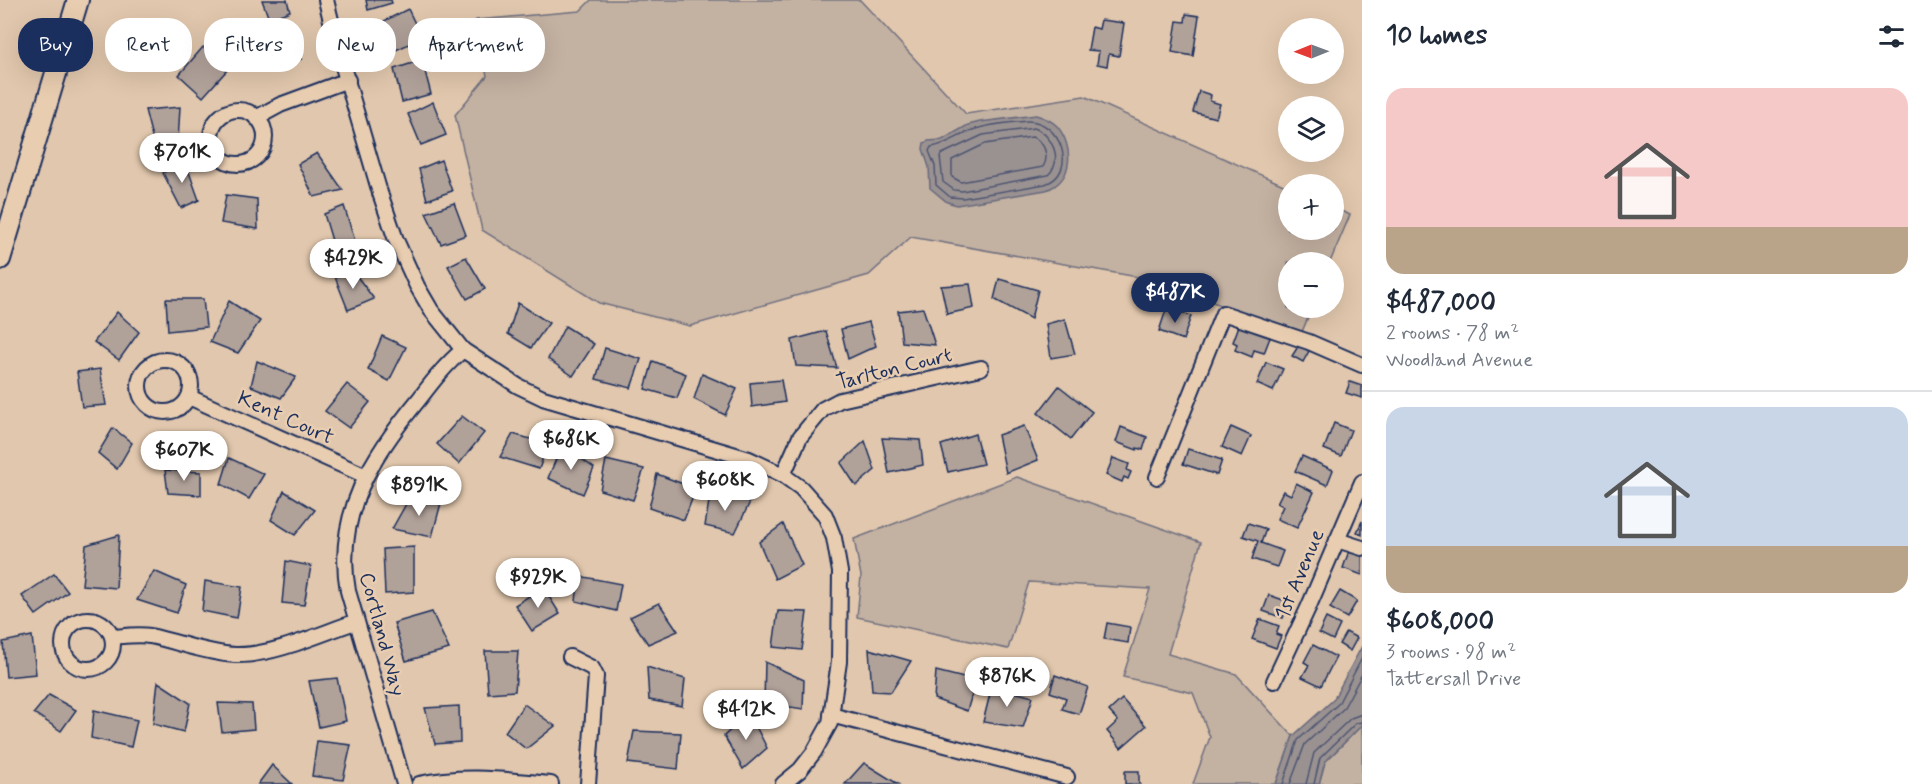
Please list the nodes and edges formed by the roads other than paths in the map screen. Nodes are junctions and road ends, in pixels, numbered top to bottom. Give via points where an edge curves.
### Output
1 (78, 0) edge
2 (326, 0) edge
3 (348, 80) junction
4 (256, 118) dead end
5 (0, 259) edge
6 (463, 350) junction
7 (1362, 365) edge
8 (981, 368) dead end
9 (189, 397) dead end
10 (783, 475) junction
11 (366, 476) junction
12 (1157, 477) dead end
13 (1362, 483) edge
14 (1337, 540) junction
15 (1362, 548) edge
16 (355, 622) junction
17 (113, 637) dead end
18 (570, 657) dead end
19 (1274, 681) dead end
20 (831, 715) junction
21 (1067, 777) dead end
22 (404, 784) edge
23 (419, 784) edge
24 (551, 784) edge
25 (588, 784) edge
26 (783, 784) edge

1 - 5 street
2 - 3 street
3 - 4 street
3 - 6 street via 396,240 431,310
6 - 10 street via 543,398 748,459
6 - 11 street, Cortland Way via 400,422
7 - 12 street via 1223,313
8 - 10 street, Tarlton Court via 840,400 823,409 800,437
9 - 11 street, Kent Court
10 - 20 street via 825,515 834,538 841,606 839,662
11 - 16 street, Cortland Way via 350,516 344,552 344,572
13 - 14 street, 1st Avenue
14 - 15 street
14 - 19 street, 1st Avenue
16 - 17 street via 254,654 203,651 148,636
16 - 22 street, Cortland Way
18 - 25 street via 592,668 596,676
20 - 21 street
20 - 26 street via 814,752
23 - 24 street via 478,777

